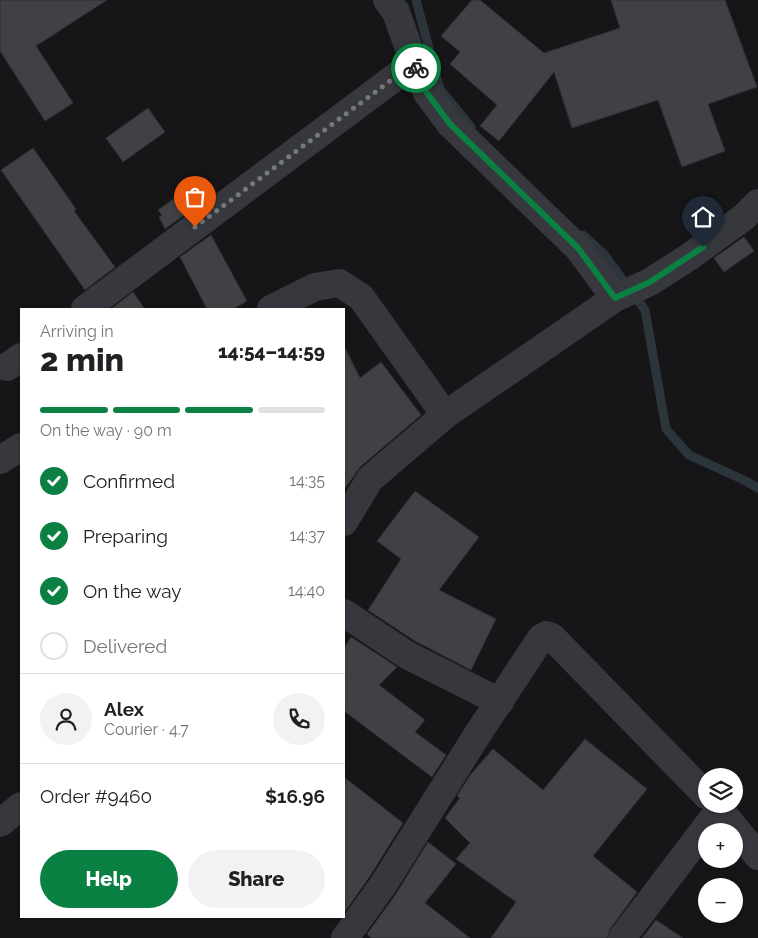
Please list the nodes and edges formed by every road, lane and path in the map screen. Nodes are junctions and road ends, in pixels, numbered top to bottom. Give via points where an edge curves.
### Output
1 (399, 4) edge
2 (414, 63) junction
3 (758, 203) edge
4 (615, 298) junction
5 (86, 308) edge
6 (273, 308) edge
7 (445, 415) junction
8 (20, 447) edge
9 (0, 460) edge
10 (345, 520) edge
11 (345, 614) edge
12 (500, 702) junction
13 (698, 786) edge
14 (20, 807) edge
15 (707, 813) edge
16 (723, 813) edge
17 (0, 823) edge
18 (758, 856) edge
19 (345, 938) edge
20 (622, 938) edge

1 - 2 street
2 - 4 street via 427,93 450,124 578,248
2 - 5 street
3 - 4 street via 689,257 650,282
4 - 7 street
6 - 7 street via 315,287 339,283 362,297
7 - 10 street via 370,479
8 - 9 street
11 - 12 street via 407,655
12 - 13 street via 541,638 546,635 552,637
12 - 19 street via 383,885
14 - 17 street
15 - 20 street
16 - 18 street

